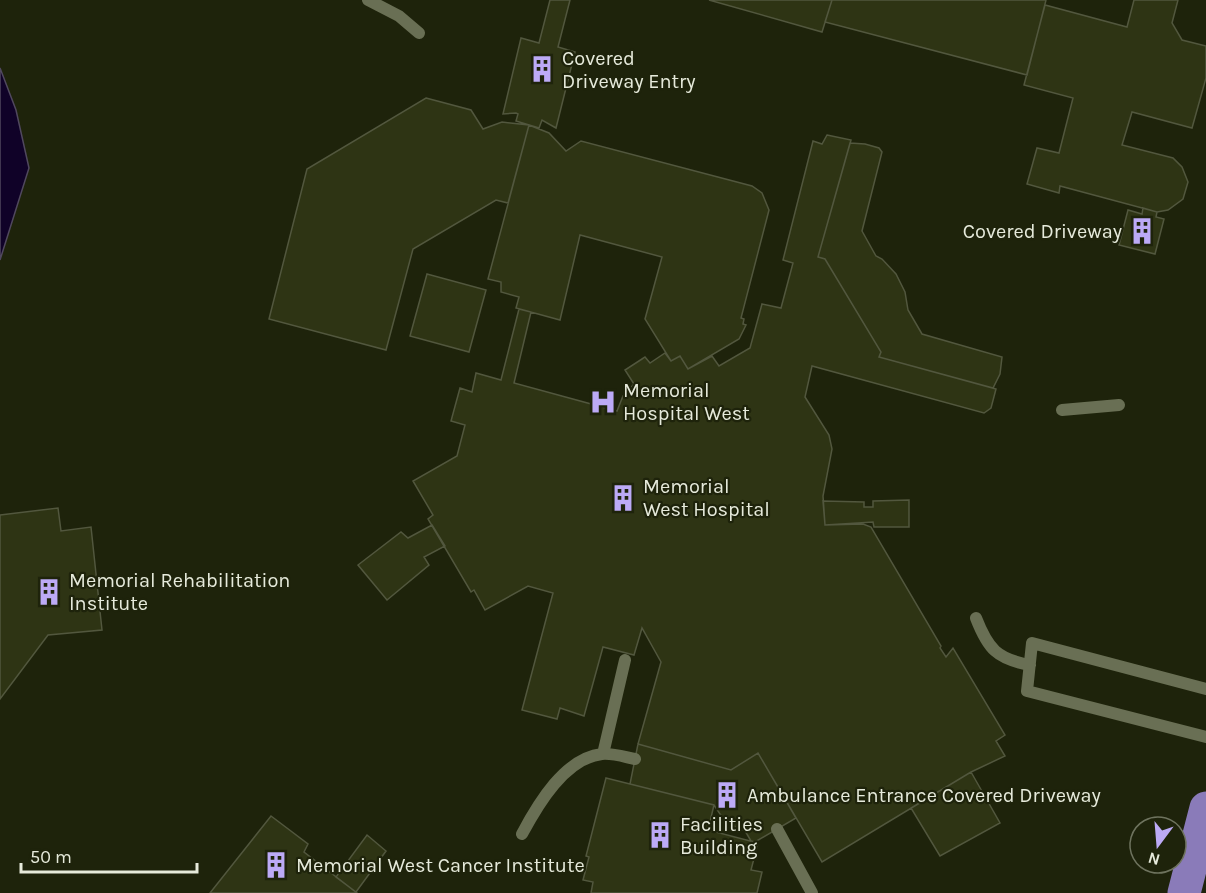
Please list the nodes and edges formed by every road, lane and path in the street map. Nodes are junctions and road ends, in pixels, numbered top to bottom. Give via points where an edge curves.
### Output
1 (368, 0) edge
2 (419, 33) dead end
3 (1119, 405) dead end
4 (1062, 410) dead end
5 (976, 618) dead end
6 (625, 660) dead end
7 (1030, 664) junction
8 (1206, 689) edge
9 (1206, 737) edge
10 (603, 754) junction
11 (635, 759) dead end
12 (1206, 808) edge
13 (777, 830) dead end
14 (522, 834) dead end
15 (812, 893) edge
16 (1184, 893) edge

1 - 2 lane via 399,16
3 - 4 lane
5 - 7 lane via 1000,657
6 - 10 lane
7 - 8 lane via 1032,643
7 - 9 lane via 1027,691
10 - 11 lane
10 - 14 lane via 584,759 561,777 534,811
12 - 16 highway
13 - 15 lane

